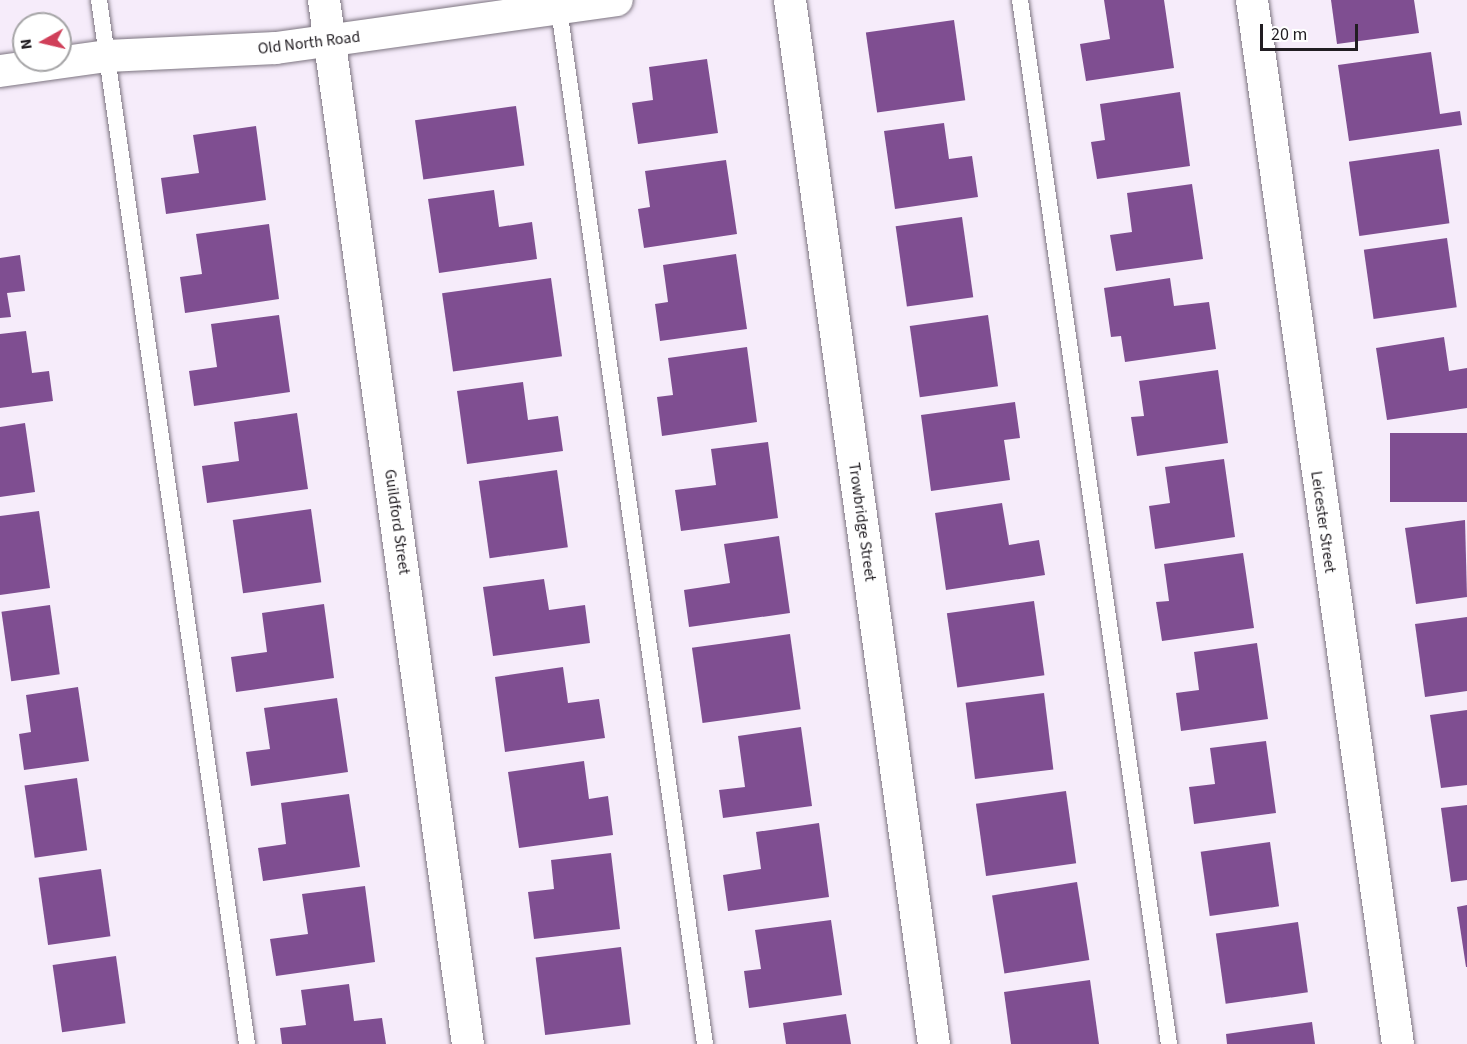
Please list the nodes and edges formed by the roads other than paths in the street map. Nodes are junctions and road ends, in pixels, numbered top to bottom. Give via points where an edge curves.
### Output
1 (99, 0) edge
2 (324, 0) edge
3 (617, 0) edge
4 (790, 0) edge
5 (1020, 0) edge
6 (1252, 0) edge
7 (558, 4) edge
8 (331, 41) junction
9 (107, 56) junction
10 (0, 72) edge
11 (247, 1044) edge
12 (468, 1044) edge
13 (705, 1044) edge
14 (934, 1044) edge
15 (1169, 1044) edge
16 (1398, 1044) edge

1 - 9 lane
2 - 8 street, Guildford Street
3 - 7 street, Old North Road
4 - 14 street, Trowbridge Street
5 - 15 lane
6 - 16 street, Leicester Street
7 - 8 street, Old North Road
7 - 13 lane
8 - 9 street, Old North Road via 227,53
8 - 12 street, Guildford Street
9 - 10 street, Old North Road
9 - 11 lane

